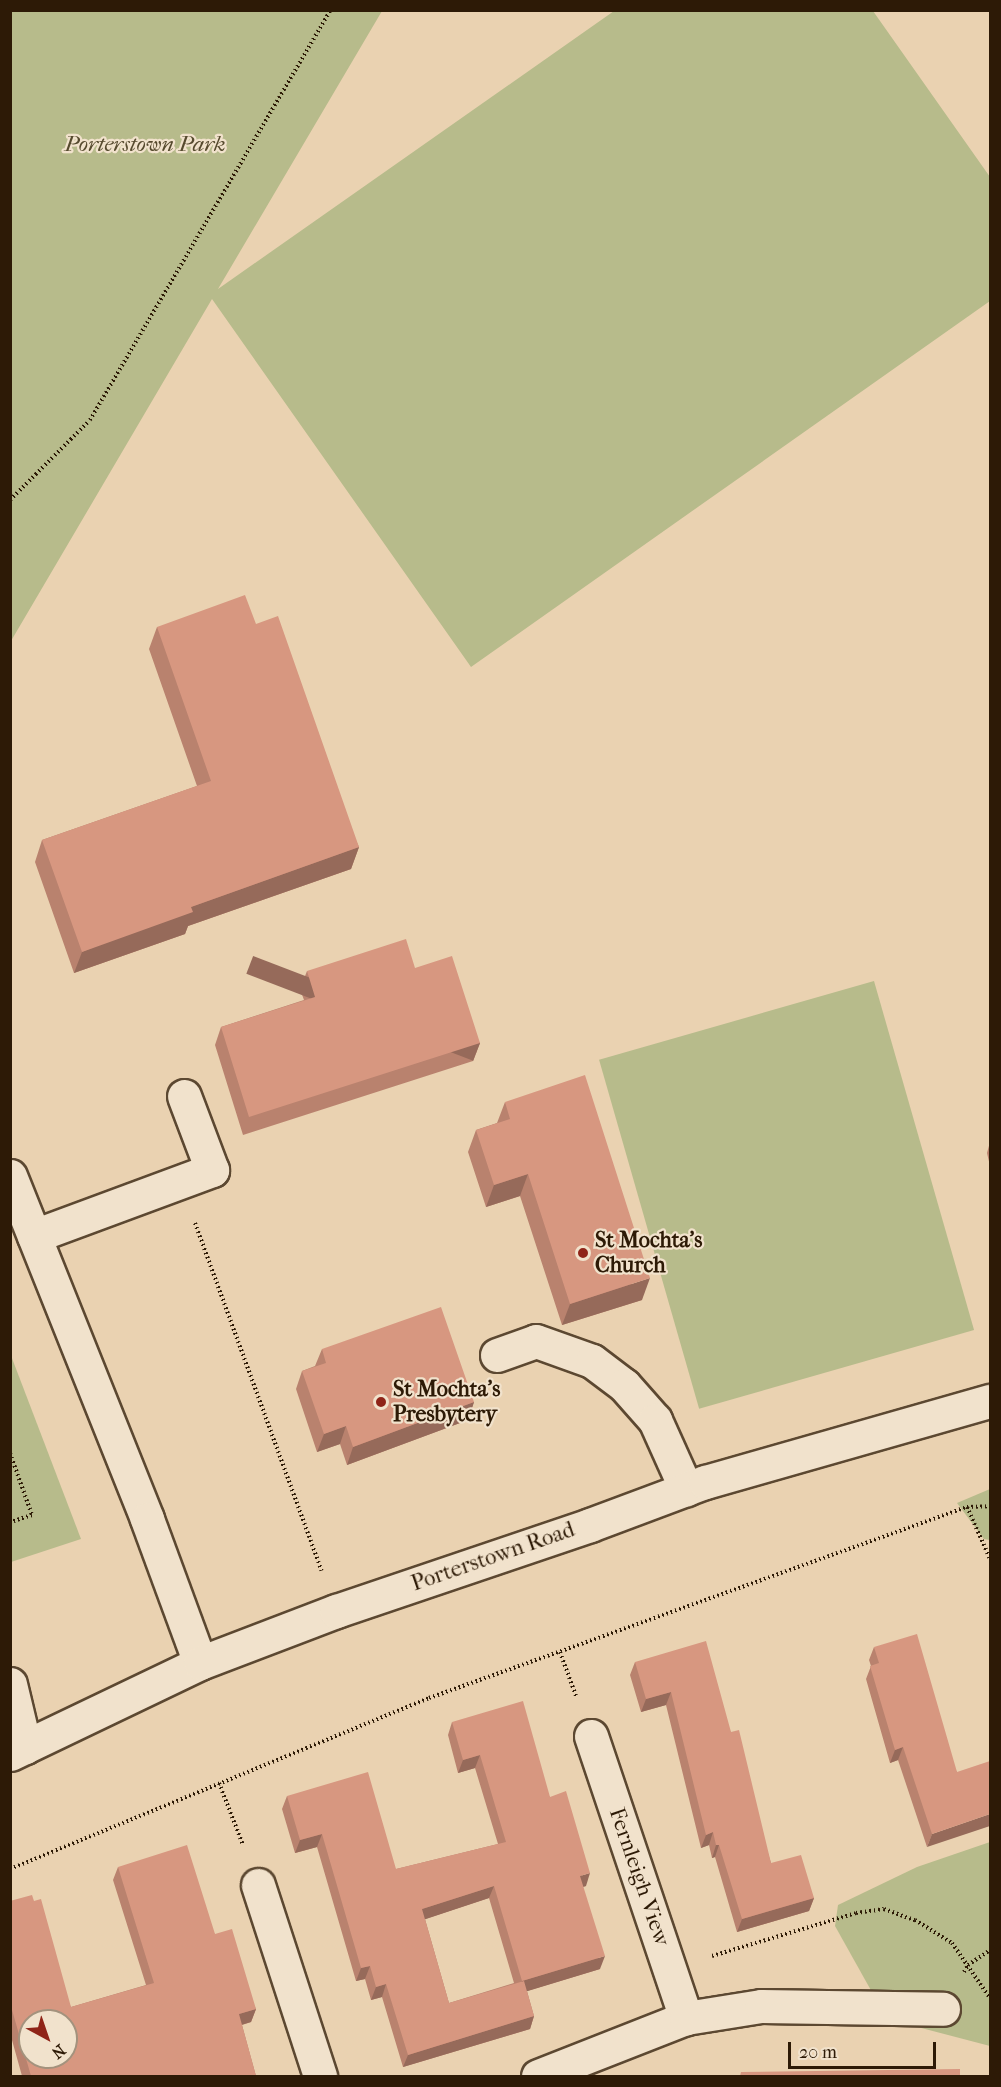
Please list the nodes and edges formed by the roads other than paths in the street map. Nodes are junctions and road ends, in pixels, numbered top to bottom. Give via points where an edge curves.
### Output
1 (184, 1096) dead end
2 (10, 1176) edge
3 (34, 1236) junction
4 (497, 1354) dead end
5 (990, 1401) edge
6 (695, 1485) junction
7 (200, 1663) junction
8 (10, 1684) edge
9 (591, 1736) dead end
10 (18, 1750) edge
11 (258, 1885) road end
12 (943, 2009) dead end
13 (686, 2018) junction
14 (320, 2076) edge
15 (538, 2076) edge

1 - 3 street via 212,1170
2 - 3 street
3 - 7 street
4 - 6 street via 536,1341 592,1361 624,1385 655,1420
5 - 6 street, Porterstown Road
6 - 7 street, Porterstown Road
7 - 10 street, Porterstown Road
8 - 10 street
9 - 13 street, Fernleigh View
11 - 14 street
12 - 13 street via 761,2006
13 - 15 street

